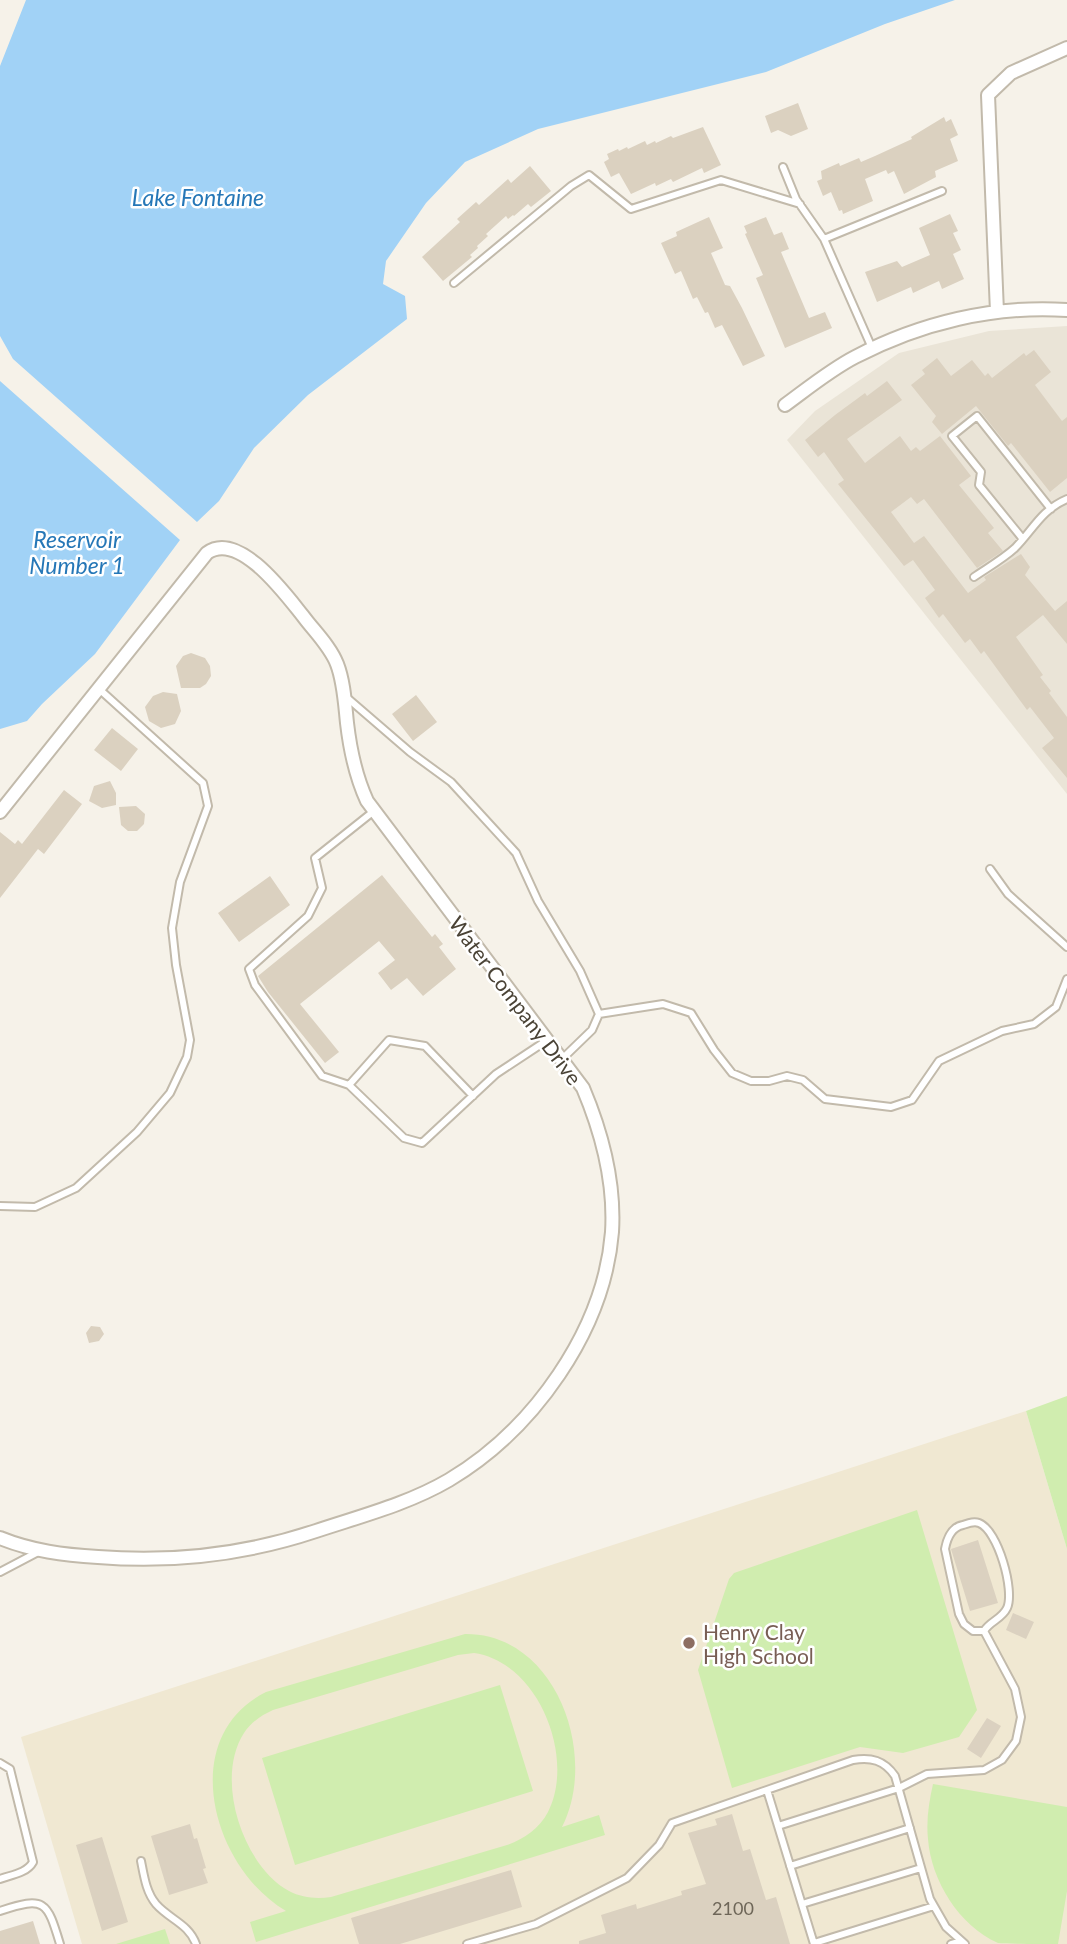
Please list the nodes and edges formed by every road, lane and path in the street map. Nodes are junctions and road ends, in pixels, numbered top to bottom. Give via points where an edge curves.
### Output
1 (1067, 48) edge
2 (783, 167) dead end
3 (942, 191) dead end
4 (800, 204) junction
5 (824, 239) junction
6 (454, 283) dead end
7 (1067, 310) edge
8 (997, 312) junction
9 (872, 348) junction
10 (785, 405) dead end
11 (1067, 499) edge
12 (1051, 509) junction
13 (1022, 538) junction
14 (974, 577) dead end
15 (98, 688) junction
16 (344, 694) junction
17 (374, 811) junction
18 (0, 812) edge
19 (990, 869) dead end
20 (1066, 943) edge
21 (1067, 979) edge
22 (599, 1014) junction
23 (547, 1041) junction
24 (561, 1060) junction
25 (349, 1085) junction
26 (473, 1096) junction
27 (0, 1206) edge
28 (0, 1538) edge
29 (39, 1551) junction
30 (0, 1572) edge
31 (984, 1631) junction
32 (0, 1763) edge
33 (899, 1788) junction
34 (767, 1790) junction
35 (778, 1826) junction
36 (910, 1828) junction
37 (141, 1861) dead end
38 (790, 1866) junction
39 (921, 1868) junction
40 (0, 1879) edge
41 (802, 1904) junction
42 (934, 1906) junction
43 (0, 1911) edge
44 (963, 1942) edge
45 (60, 1944) edge
46 (196, 1944) edge
47 (467, 1944) edge
48 (814, 1944) edge
49 (951, 1944) edge

1 - 8 street via 1011,73 988,95
2 - 4 lane
3 - 5 lane
4 - 5 lane
4 - 6 lane via 722,180 631,209 589,176
5 - 9 lane
7 - 8 street
8 - 9 street via 936,324
9 - 10 street
11 - 12 lane
12 - 13 lane
12 - 13 lane via 977,416 952,436 981,472 979,485
13 - 14 lane
15 - 16 street, Water Company Drive via 208,553 220,548 246,556 280,588 333,656
15 - 18 street, Water Company Drive
15 - 27 lane via 203,783 208,806 180,882 172,928 190,1040 187,1056 170,1093 137,1132 76,1188 35,1207
16 - 17 street, Water Company Drive via 355,767
16 - 22 lane via 451,782 516,853
17 - 23 street, Water Company Drive
17 - 25 lane via 315,858 322,888 308,916 249,969 255,985 323,1076
19 - 20 lane via 1008,894
21 - 22 lane via 1056,1007 1034,1024 1002,1031 939,1061 912,1100 891,1107 825,1099 803,1080 787,1076 751,1081 732,1073 691,1013 673,1007 663,1004
22 - 24 lane via 592,1031
23 - 24 street, Water Company Drive
23 - 26 lane via 496,1074
24 - 29 street, Water Company Drive via 583,1088 599,1130 610,1184 608,1262 578,1342 548,1390 510,1433 449,1479 413,1498 284,1542 170,1560
25 - 26 lane via 404,1138 422,1143
25 - 26 lane via 389,1040 425,1046
28 - 29 street, Water Company Drive
29 - 30 lane
31 - 31 lane via 1006,1611 1008,1586 1001,1552 984,1525 977,1522 958,1525 947,1539 946,1549 959,1614 972,1632
31 - 33 lane via 1015,1689 1020,1717 1016,1741 1002,1760 984,1769 927,1774
32 - 40 lane via 10,1769 33,1862
33 - 34 lane via 888,1766 866,1758
33 - 35 lane
33 - 36 lane
34 - 35 lane
34 - 47 lane via 672,1823 659,1844 626,1878 536,1924
35 - 38 lane
36 - 38 lane
36 - 39 lane
37 - 46 lane via 149,1894 187,1929
38 - 41 lane
39 - 41 lane
39 - 42 lane
41 - 48 lane
42 - 44 lane via 946,1927
42 - 48 lane
43 - 45 lane via 24,1903 39,1904 50,1913
44 - 49 lane

